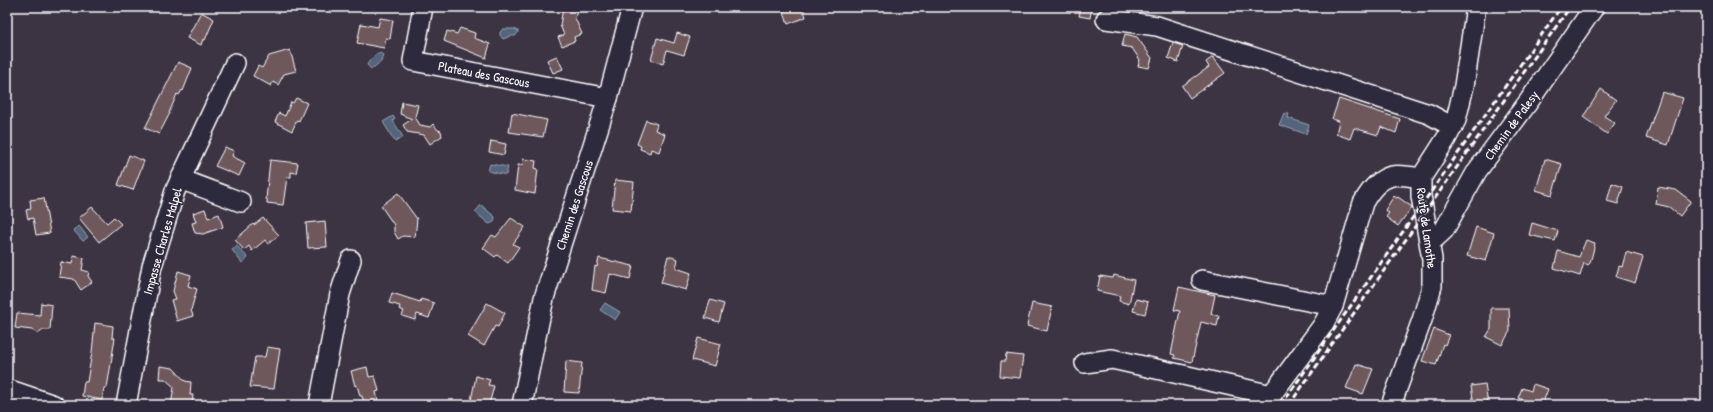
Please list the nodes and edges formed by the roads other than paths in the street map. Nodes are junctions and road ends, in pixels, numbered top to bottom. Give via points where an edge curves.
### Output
1 (423, 7) edge
2 (632, 7) edge
3 (1476, 7) edge
4 (1594, 7) edge
5 (1106, 19) dead end
6 (235, 63) dead end
7 (608, 98) junction
8 (1453, 127) junction
9 (1421, 178) junction
10 (180, 179) junction
11 (241, 202) dead end
12 (1430, 243) junction
13 (351, 260) dead end
14 (1202, 280) dead end
15 (1333, 306) junction
16 (1085, 363) dead end
17 (7, 389) edge
18 (1268, 400) edge
19 (54, 405) edge
20 (126, 405) edge
21 (319, 405) edge
22 (522, 405) edge
23 (1391, 405) edge

1 - 7 street, Plateau des Gascous via 413,61
2 - 7 street, Chemin des Gascous
3 - 8 street, Route de Lamothe via 1460,107
4 - 12 street, Chemin de Palesy via 1529,102 1477,171 1444,230
5 - 8 street via 1157,26 1429,114
6 - 10 street, Impasse Charles Malpel
7 - 22 street, Chemin des Gascous via 544,298
8 - 9 street, Route de Lamothe
9 - 12 street, Route de Lamothe via 1421,196
9 - 15 street via 1392,176 1379,183 1363,202
10 - 11 street
10 - 20 street, Impasse Charles Malpel via 152,266
12 - 23 street, Route de Lamothe via 1433,273 1429,299
13 - 21 street via 340,294
14 - 15 street
15 - 18 street via 1323,325
16 - 18 street via 1112,359
17 - 19 street

